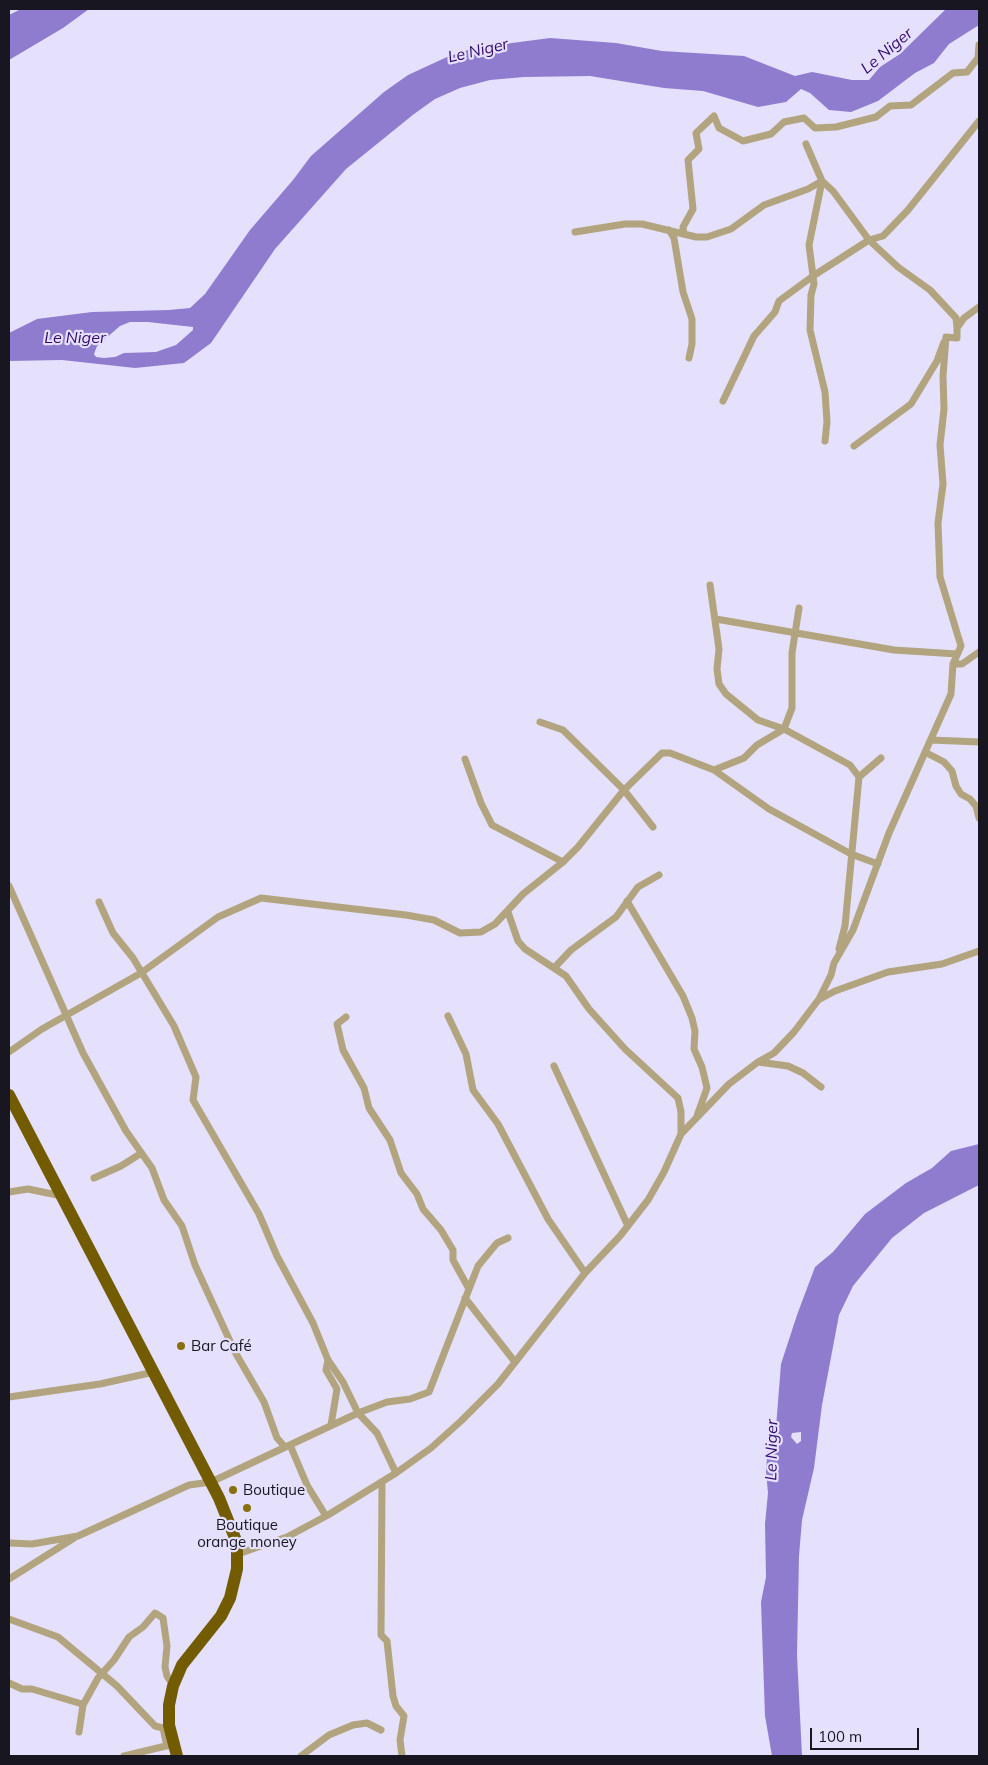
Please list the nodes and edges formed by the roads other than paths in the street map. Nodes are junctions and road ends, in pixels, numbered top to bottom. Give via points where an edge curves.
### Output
1 (979, 45) edge
2 (979, 121) edge
3 (806, 144) dead end
4 (822, 181) junction
5 (669, 230) junction
6 (575, 232) dead end
7 (684, 234) junction
8 (870, 240) junction
9 (813, 276) junction
10 (979, 307) edge
11 (957, 328) junction
12 (946, 337) junction
13 (689, 358) dead end
14 (723, 401) dead end
15 (825, 441) dead end
16 (854, 446) dead end
17 (710, 586) dead end
18 (799, 608) dead end
19 (716, 620) junction
20 (795, 634) junction
21 (979, 652) edge
22 (958, 654) junction
23 (953, 664) junction
24 (540, 722) dead end
25 (784, 729) junction
26 (931, 740) junction
27 (979, 742) edge
28 (925, 752) junction
29 (881, 758) dead end
30 (465, 759) dead end
31 (714, 770) junction
32 (859, 777) junction
33 (624, 790) junction
34 (979, 818) edge
35 (653, 827) dead end
36 (851, 854) junction
37 (563, 862) junction
38 (878, 864) junction
39 (659, 875) dead end
40 (9, 886) edge
41 (627, 901) junction
42 (99, 902) dead end
43 (508, 912) junction
44 (979, 951) edge
45 (834, 963) junction
46 (555, 967) junction
47 (141, 973) junction
48 (819, 999) junction
49 (66, 1016) junction
50 (448, 1016) dead end
51 (346, 1017) dead end
52 (9, 1052) edge
53 (758, 1062) junction
54 (554, 1066) dead end
55 (821, 1087) dead end
56 (9, 1095) edge
57 (696, 1119) junction
58 (681, 1134) junction
59 (140, 1154) junction
60 (94, 1178) dead end
61 (9, 1192) edge
62 (62, 1196) junction
63 (628, 1226) junction
64 (508, 1238) dead end
65 (585, 1273) junction
66 (469, 1289) junction
67 (465, 1298) junction
68 (328, 1360) junction
69 (515, 1362) junction
70 (154, 1372) junction
71 (9, 1397) edge
72 (358, 1413) junction
73 (331, 1425) junction
74 (288, 1446) junction
75 (396, 1473) junction
76 (211, 1482) junction
77 (382, 1482) junction
78 (326, 1516) junction
79 (78, 1536) junction
80 (9, 1543) edge
81 (238, 1554) junction
82 (9, 1580) edge
83 (9, 1619) edge
84 (102, 1675) junction
85 (9, 1683) edge
86 (174, 1686) junction
87 (83, 1705) junction
88 (381, 1730) dead end
89 (80, 1732) dead end
90 (172, 1749) edge
91 (124, 1756) edge
92 (301, 1756) edge
93 (402, 1756) edge

1 - 7 street via 978,58 967,72 953,73 910,105 890,106 876,117 836,127 814,128 804,118 784,122 771,134 744,141 719,128 714,116 696,133 699,149 688,160 693,209 683,227
2 - 8 street via 908,210 883,236
3 - 4 street
4 - 7 street via 764,205 730,229 707,237
4 - 8 street
4 - 9 street via 809,245
5 - 6 street via 625,224
5 - 7 street
5 - 13 street via 674,238 683,292 692,319
8 - 9 street
8 - 11 street via 898,267 930,290 956,318
9 - 14 street via 779,301 775,312 754,336
9 - 15 street via 810,330 825,392
10 - 11 street
11 - 12 street via 957,338
12 - 16 street via 911,404
12 - 22 street via 940,444 943,484 938,543 940,577 961,646
17 - 19 street
18 - 20 street
19 - 20 street
19 - 25 street via 719,684 726,694 758,720
20 - 22 street via 894,650
20 - 25 street via 792,708
21 - 23 street via 962,664
22 - 23 street
23 - 26 street via 951,694
24 - 33 street via 563,730
25 - 31 street via 757,745 744,758
25 - 32 street via 850,766
26 - 27 street
26 - 28 street
28 - 34 street via 944,762 952,771 956,786 976,806
28 - 38 street via 888,833
29 - 32 street
30 - 37 street via 492,825
31 - 33 street via 662,753
31 - 36 street via 769,809
32 - 36 street
33 - 35 street
33 - 37 street
36 - 38 street
36 - 45 street via 844,926
37 - 43 street via 523,894
38 - 45 street via 854,930
39 - 41 street via 638,887
40 - 49 street
41 - 46 street via 616,917 571,950
41 - 57 street via 683,996 692,1018 694,1049 707,1088
42 - 47 street via 113,933
43 - 46 street via 518,941 525,949
43 - 47 street via 495,924 472,934 460,933 434,920 406,915 261,898 218,917
44 - 48 street via 928,967 888,972
45 - 48 street
46 - 58 street via 566,976 589,1009 625,1049 678,1098
47 - 49 street
47 - 68 street via 174,1026 196,1077 193,1100 259,1214
48 - 53 street via 774,1053
49 - 52 street
49 - 59 street via 83,1053
50 - 65 street via 466,1054 473,1090 498,1124 548,1219
51 - 66 street via 337,1024 343,1050 364,1088 369,1108 390,1140 401,1173 441,1230
53 - 55 street via 788,1066
53 - 57 street via 729,1084
54 - 63 street
56 - 62 highway
57 - 58 street
58 - 63 street via 664,1172
59 - 60 street
59 - 74 street via 152,1168 164,1200 182,1226 195,1265 235,1352 264,1402 277,1438
61 - 62 street via 28,1189
62 - 70 highway
63 - 65 street
64 - 66 street via 487,1253
65 - 69 street
66 - 67 street
67 - 69 street
67 - 72 street via 430,1392
68 - 72 street
68 - 73 street via 326,1370 337,1388
69 - 75 street via 461,1421
70 - 71 street via 100,1384
70 - 76 highway
72 - 73 street
72 - 75 street via 377,1433
73 - 74 street
74 - 76 street
74 - 78 street
75 - 77 street
76 - 79 street via 189,1485
76 - 81 highway via 227,1514
77 - 78 street
77 - 93 street via 382,1635 387,1641 393,1696 404,1716 400,1740
78 - 81 street via 287,1537
79 - 80 street via 32,1544
79 - 82 street
81 - 86 highway via 230,1598 182,1665
83 - 84 street via 58,1637
84 - 86 street via 129,1637 155,1613 163,1618 167,1646 165,1667
84 - 87 street
84 - 90 street via 155,1726 163,1728
85 - 87 street
86 - 90 highway via 169,1704
87 - 89 street
88 - 92 street via 367,1724 353,1724 329,1735
90 - 91 street

